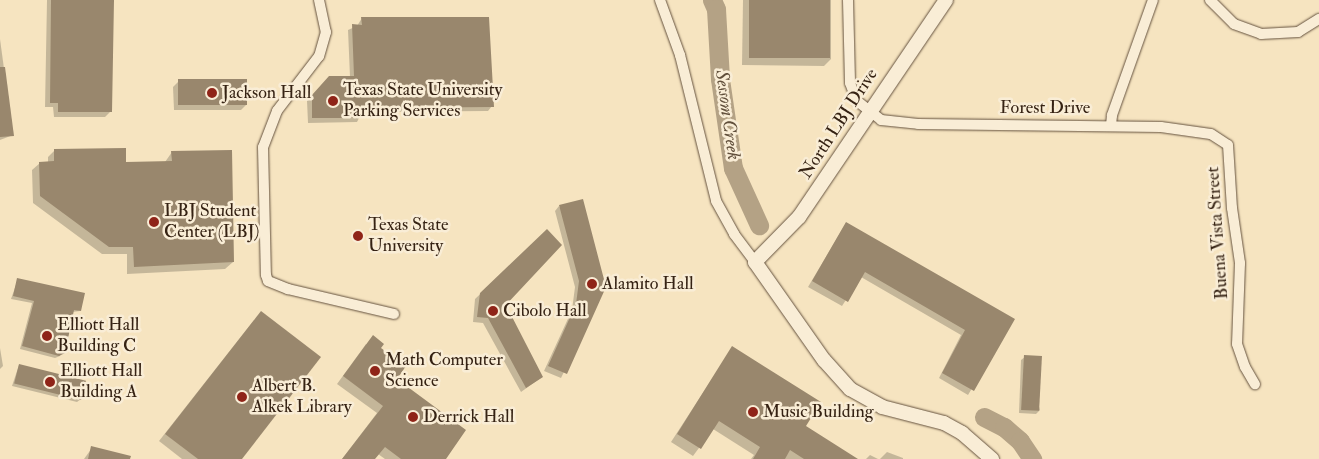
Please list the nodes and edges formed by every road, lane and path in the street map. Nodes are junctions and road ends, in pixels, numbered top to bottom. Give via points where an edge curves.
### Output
1 (318, 0) edge
2 (660, 0) edge
3 (848, 0) edge
4 (946, 0) edge
5 (1152, 0) edge
6 (1210, 0) edge
7 (1319, 19) edge
8 (869, 112) junction
9 (1111, 125) junction
10 (1221, 140) joint
11 (755, 262) junction
12 (394, 314) dead end
13 (1255, 384) dead end
14 (992, 459) edge

1 - 12 street via 326,32 319,56 277,111 263,147 266,275 268,281 288,289
2 - 11 street via 680,55 716,201 734,234
3 - 8 street via 850,83 857,101
4 - 8 street, North LBJ Drive
5 - 9 street
6 - 7 street via 1234,24 1261,34 1298,32
8 - 9 street, Forest Drive via 887,122 918,124
8 - 11 street, North LBJ Drive via 799,217
9 - 10 street, Forest Drive via 1198,131
10 - 13 street, Buena Vista Street via 1228,144 1240,264 1238,344
11 - 14 street via 824,360 850,389 882,407 944,423 962,432

